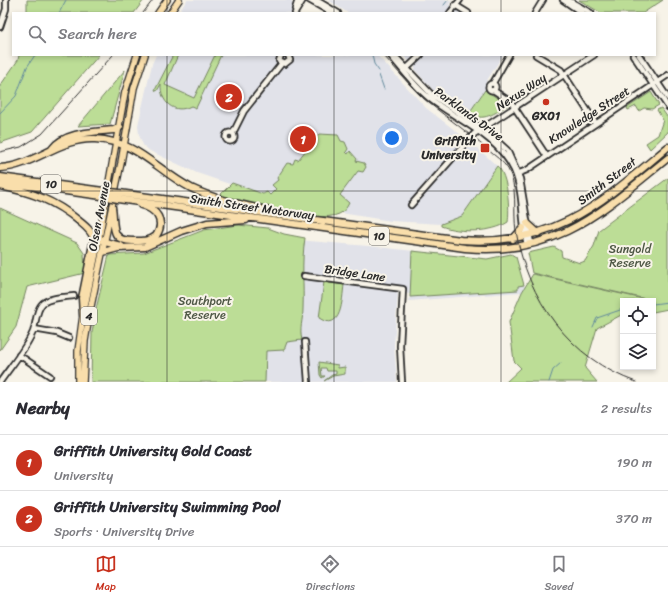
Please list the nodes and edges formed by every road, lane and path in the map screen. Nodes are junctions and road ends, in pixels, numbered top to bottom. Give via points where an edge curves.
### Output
1 (6, 0) edge
2 (167, 0) edge
3 (179, 0) edge
4 (298, 0) edge
5 (303, 0) edge
6 (309, 0) edge
7 (316, 0) edge
8 (460, 0) edge
9 (544, 0) edge
10 (563, 0) edge
11 (568, 0) edge
12 (456, 2) edge
13 (159, 12) edge
14 (171, 12) edge
15 (295, 12) edge
16 (296, 12) edge
17 (330, 12) edge
18 (336, 12) edge
19 (451, 12) edge
20 (467, 12) edge
21 (536, 12) edge
22 (581, 12) edge
23 (589, 12) edge
24 (0, 28) edge
25 (137, 56) edge
26 (145, 56) edge
27 (280, 56) edge
28 (289, 56) edge
29 (391, 56) edge
30 (395, 56) edge
31 (420, 56) edge
32 (508, 56) edge
33 (538, 56) edge
34 (592, 56) edge
35 (634, 56) edge
36 (640, 56) edge
37 (282, 63) junction
38 (405, 70) junction
39 (564, 75) junction
40 (668, 75) edge
41 (656, 83) junction
42 (668, 98) edge
43 (668, 107) edge
44 (515, 108) junction
45 (595, 122) junction
46 (120, 127) junction
47 (480, 130) junction
48 (233, 133) dead end
49 (117, 143) junction
50 (124, 145) junction
51 (668, 147) edge
52 (51, 150) junction
53 (546, 155) junction
54 (668, 158) edge
55 (0, 168) edge
56 (516, 171) junction
57 (0, 177) edge
58 (0, 182) edge
59 (0, 186) edge
60 (102, 194) junction
61 (118, 196) junction
62 (411, 205) dead end
63 (112, 207) junction
64 (287, 216) junction
65 (258, 219) junction
66 (525, 225) junction
67 (538, 233) junction
68 (527, 236) junction
69 (99, 238) junction
70 (513, 239) junction
71 (461, 240) joint
72 (105, 242) junction
73 (529, 245) junction
74 (126, 248) junction
75 (500, 249) joint
76 (103, 252) junction
77 (304, 276) dead end
78 (74, 296) dead end
79 (83, 315) junction
80 (34, 328) junction
81 (69, 338) dead end
82 (305, 342) dead end
83 (19, 355) junction
84 (50, 376) dead end
85 (0, 382) edge
86 (78, 382) edge
87 (83, 382) edge
88 (308, 382) edge
89 (402, 382) edge

1 - 24 street
2 - 13 main road
3 - 14 main road
4 - 15 street
5 - 16 street
6 - 17 street
7 - 18 street
8 - 12 street
9 - 21 street
10 - 22 street
11 - 23 street
12 - 19 street
12 - 20 street
25 - 46 main road, Olsen Avenue / 4 via 125,92
26 - 50 main road, Olsen Avenue / 4 via 134,88
27 - 37 street via 279,59
28 - 37 street via 289,62
29 - 38 street, Parklands Drive
30 - 38 street, Parklands Drive
31 - 38 street
32 - 44 street via 489,87 510,101
33 - 39 street
34 - 39 street, Nexus Way
35 - 41 street
36 - 41 street
37 - 48 street via 244,111
38 - 47 street, Parklands Drive via 432,95
39 - 44 street, Nexus Way
39 - 45 street
40 - 41 street, Knowledge Street
41 - 42 street
41 - 43 street
41 - 45 street, Knowledge Street
44 - 47 street, Nexus Way
44 - 53 street
45 - 53 street, Knowledge Street
46 - 49 main road, Olsen Avenue / 4
46 - 52 highway via 70,137 57,142
47 - 56 street, Parklands Drive via 496,145
47 - 62 street, Nexus Way
49 - 50 highway
49 - 52 highway via 85,139
49 - 69 main road, Olsen Avenue / 4
50 - 63 main road, Olsen Avenue / 4
50 - 64 highway via 137,150 169,176 194,189 221,199
51 - 67 highway, Smith Street / 10 via 595,206 568,222
52 - 55 highway via 31,161
53 - 56 street, Knowledge Street
54 - 73 highway, Smith Street / 10 via 583,224
56 - 66 street, Parklands Drive
57 - 60 highway, Smith Street Motorway / 10
58 - 60 highway, Smith Street Motorway / 10
59 - 79 highway via 30,192 49,200 68,212 92,233 94,239 82,298
60 - 61 highway, Smith Street Motorway / 10, bridge
61 - 63 highway via 123,202 154,210 160,221 158,233 144,241 126,241 119,238 114,230
61 - 64 highway, Smith Street Motorway / 10
61 - 65 highway, Smith Street Motorway / 10
63 - 72 main road, Olsen Avenue / 4
64 - 71 highway, Smith Street Motorway / 10
65 - 74 highway via 207,223 180,231 145,247
65 - 75 highway, Smith Street Motorway / 10 via 465,248
66 - 67 highway
66 - 68 street, Parklands Drive
66 - 70 highway
67 - 68 highway, Smith Street / 10
68 - 70 highway, Smith Street / 10
68 - 73 street, Parklands Drive
69 - 72 highway
69 - 79 main road, Olsen Avenue / 4
70 - 71 highway, Smith Street / 10
72 - 74 highway
72 - 76 main road, Olsen Avenue / 4
73 - 75 highway, Smith Street / 10
74 - 76 highway
76 - 87 main road, Olsen Avenue / 4 via 87,327
77 - 89 street, Bridge Lane via 403,289 400,346
78 - 80 street via 45,302
79 - 86 main road, Olsen Avenue / 4
80 - 81 street
80 - 83 street
82 - 88 street
83 - 84 street
83 - 85 street

